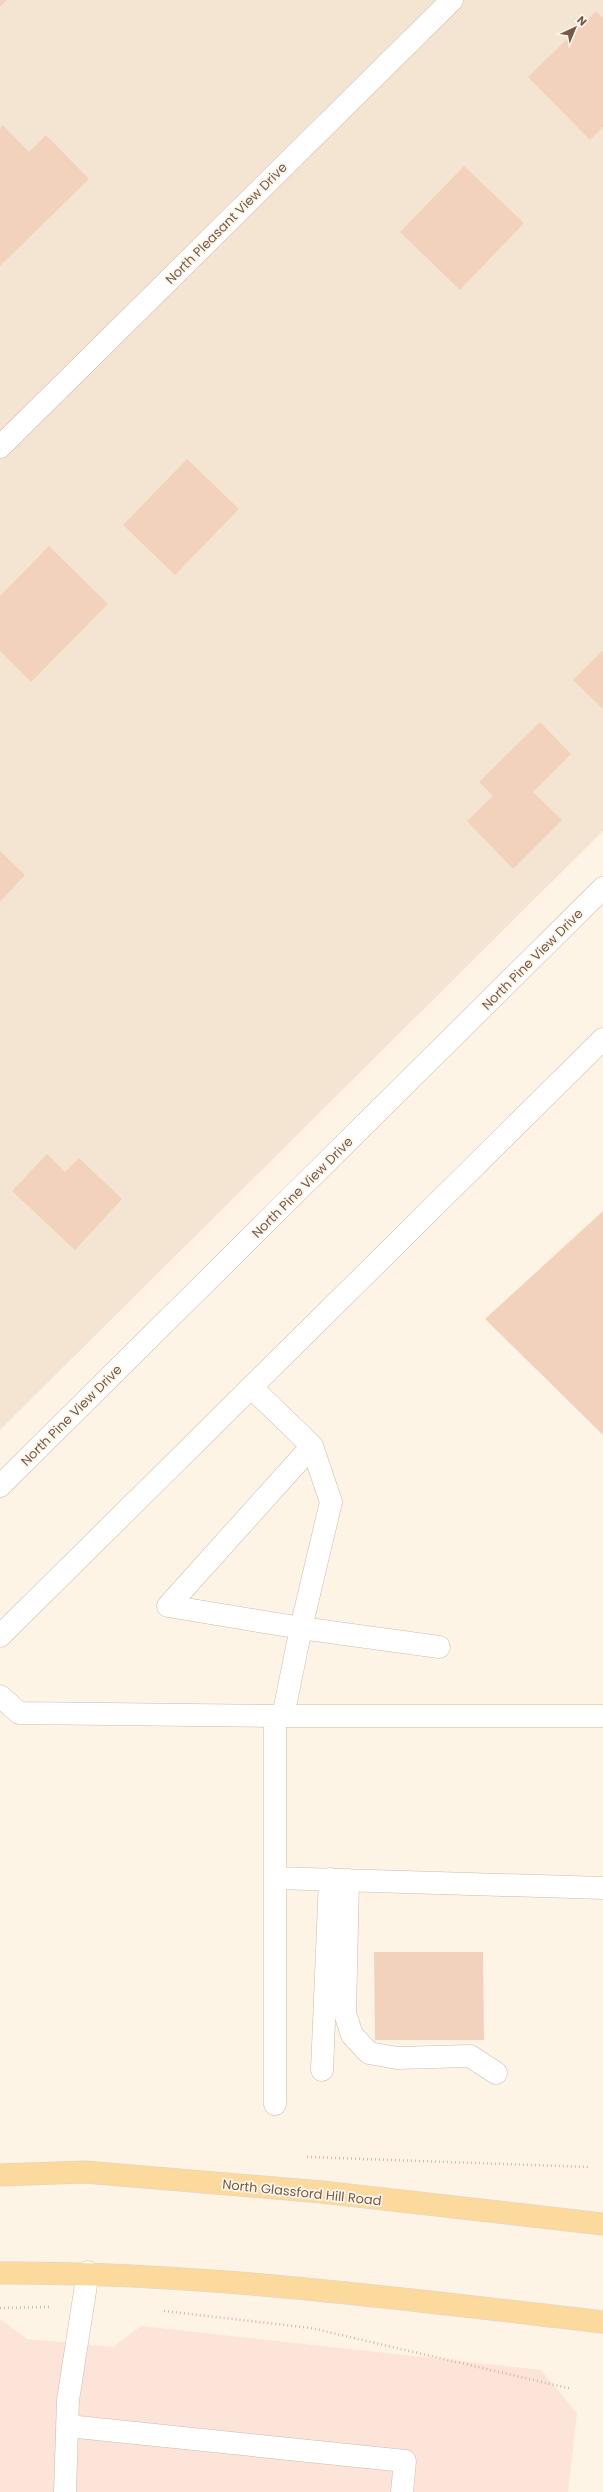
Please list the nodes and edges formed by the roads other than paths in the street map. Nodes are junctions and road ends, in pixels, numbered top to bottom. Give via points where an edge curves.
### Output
1 (452, 0) edge
2 (0, 447) edge
3 (603, 888) edge
4 (603, 1039) edge
5 (251, 1388) junction
6 (312, 1446) junction
7 (0, 1486) edge
8 (301, 1628) junction
9 (0, 1636) edge
10 (439, 1646) dead end
11 (0, 1696) edge
12 (279, 1716) junction
13 (603, 1716) edge
14 (275, 1878) junction
15 (339, 1879) junction
16 (603, 1888) edge
17 (322, 2070) dead end
18 (496, 2073) dead end
19 (275, 2104) dead end
20 (0, 2176) edge
21 (603, 2224) edge
22 (88, 2272) junction
23 (0, 2273) edge
24 (603, 2322) edge
25 (68, 2426) junction
26 (65, 2492) edge
27 (402, 2492) edge

1 - 2 street, North Pleasant View Drive
3 - 7 street, North Pine View Drive
4 - 5 street
5 - 6 street
5 - 9 street
6 - 8 street via 331,1502
6 - 8 street via 168,1606
8 - 10 street
8 - 12 street
11 - 12 street via 19,1713
12 - 13 street
12 - 14 street
14 - 15 street
14 - 19 street
15 - 16 street
15 - 17 street
15 - 18 street via 345,2013 352,2035 369,2053 397,2058 470,2056
20 - 21 main road, North Glassford Hill Road via 93,2173 322,2192
22 - 23 main road
22 - 24 main road via 232,2282
22 - 25 street via 68,2400
25 - 26 street
25 - 27 street via 405,2461

